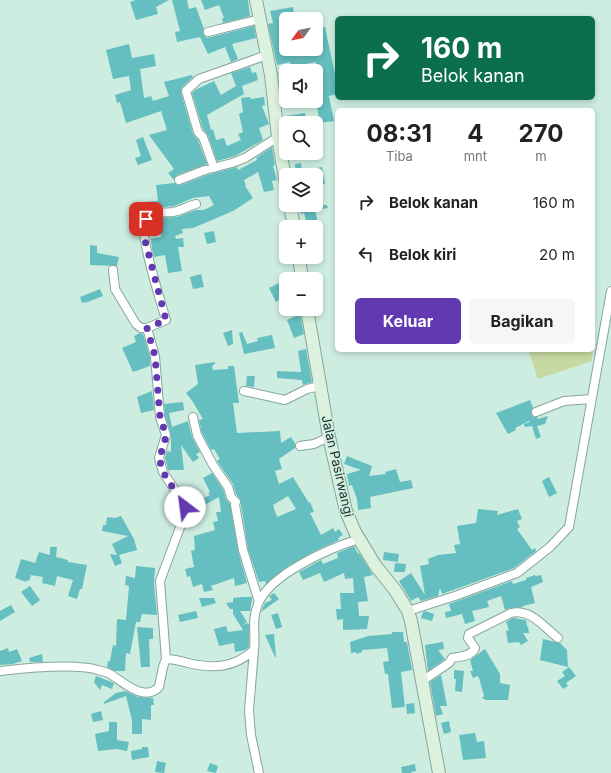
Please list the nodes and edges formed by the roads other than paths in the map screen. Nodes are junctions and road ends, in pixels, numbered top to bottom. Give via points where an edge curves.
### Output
1 (256, 0) edge
2 (260, 19) junction
3 (208, 32) dead end
4 (267, 55) junction
5 (278, 137) junction
6 (214, 168) junction
7 (283, 168) edge
8 (180, 180) dead end
9 (196, 204) dead end
10 (113, 270) dead end
11 (611, 291) edge
12 (308, 316) edge
13 (147, 328) junction
14 (320, 386) junction
15 (244, 392) dead end
16 (591, 399) junction
17 (536, 412) dead end
18 (193, 417) dead end
19 (329, 437) junction
20 (300, 446) dead end
21 (359, 539) junction
22 (259, 602) junction
23 (408, 611) junction
24 (558, 638) dead end
25 (254, 650) junction
26 (166, 659) junction
27 (0, 672) edge
28 (422, 681) junction
29 (259, 773) edge
30 (439, 773) edge

1 - 2 street
2 - 3 street
2 - 4 street
4 - 5 street
4 - 6 street via 199,79 186,91 198,132 203,137
5 - 6 street via 245,158
5 - 7 street
6 - 8 street
9 - 13 street via 174,212 160,212 143,223 147,251 166,320
10 - 13 street via 115,289 136,324 141,328
11 - 16 street
12 - 14 street, Jalan Pasirwangi
13 - 26 street via 155,356 160,417 166,435 159,458 163,472 182,501 185,514 160,581
14 - 15 street via 306,389 286,400
14 - 19 street, Jalan Pasirwangi
16 - 17 street via 564,401
16 - 23 street via 572,515 569,527 564,533 517,573
18 - 22 street via 197,435 236,502 243,550
19 - 20 street via 314,444
19 - 21 street, Jalan Pasirwangi via 346,511
21 - 22 street via 329,550 283,576 267,590
21 - 23 street, Jalan Pasirwangi via 374,565
22 - 25 street via 253,627
23 - 28 street, Jalan Pasirwangi
24 - 28 street via 532,616 511,613 469,634 468,638 475,648 474,651 452,658 449,663
25 - 26 street via 244,659 226,665 214,666
25 - 29 street via 248,710 250,735
26 - 27 street via 159,687 152,692 129,688 110,674 96,669 50,667
28 - 30 street, Jalan Pasirwangi

